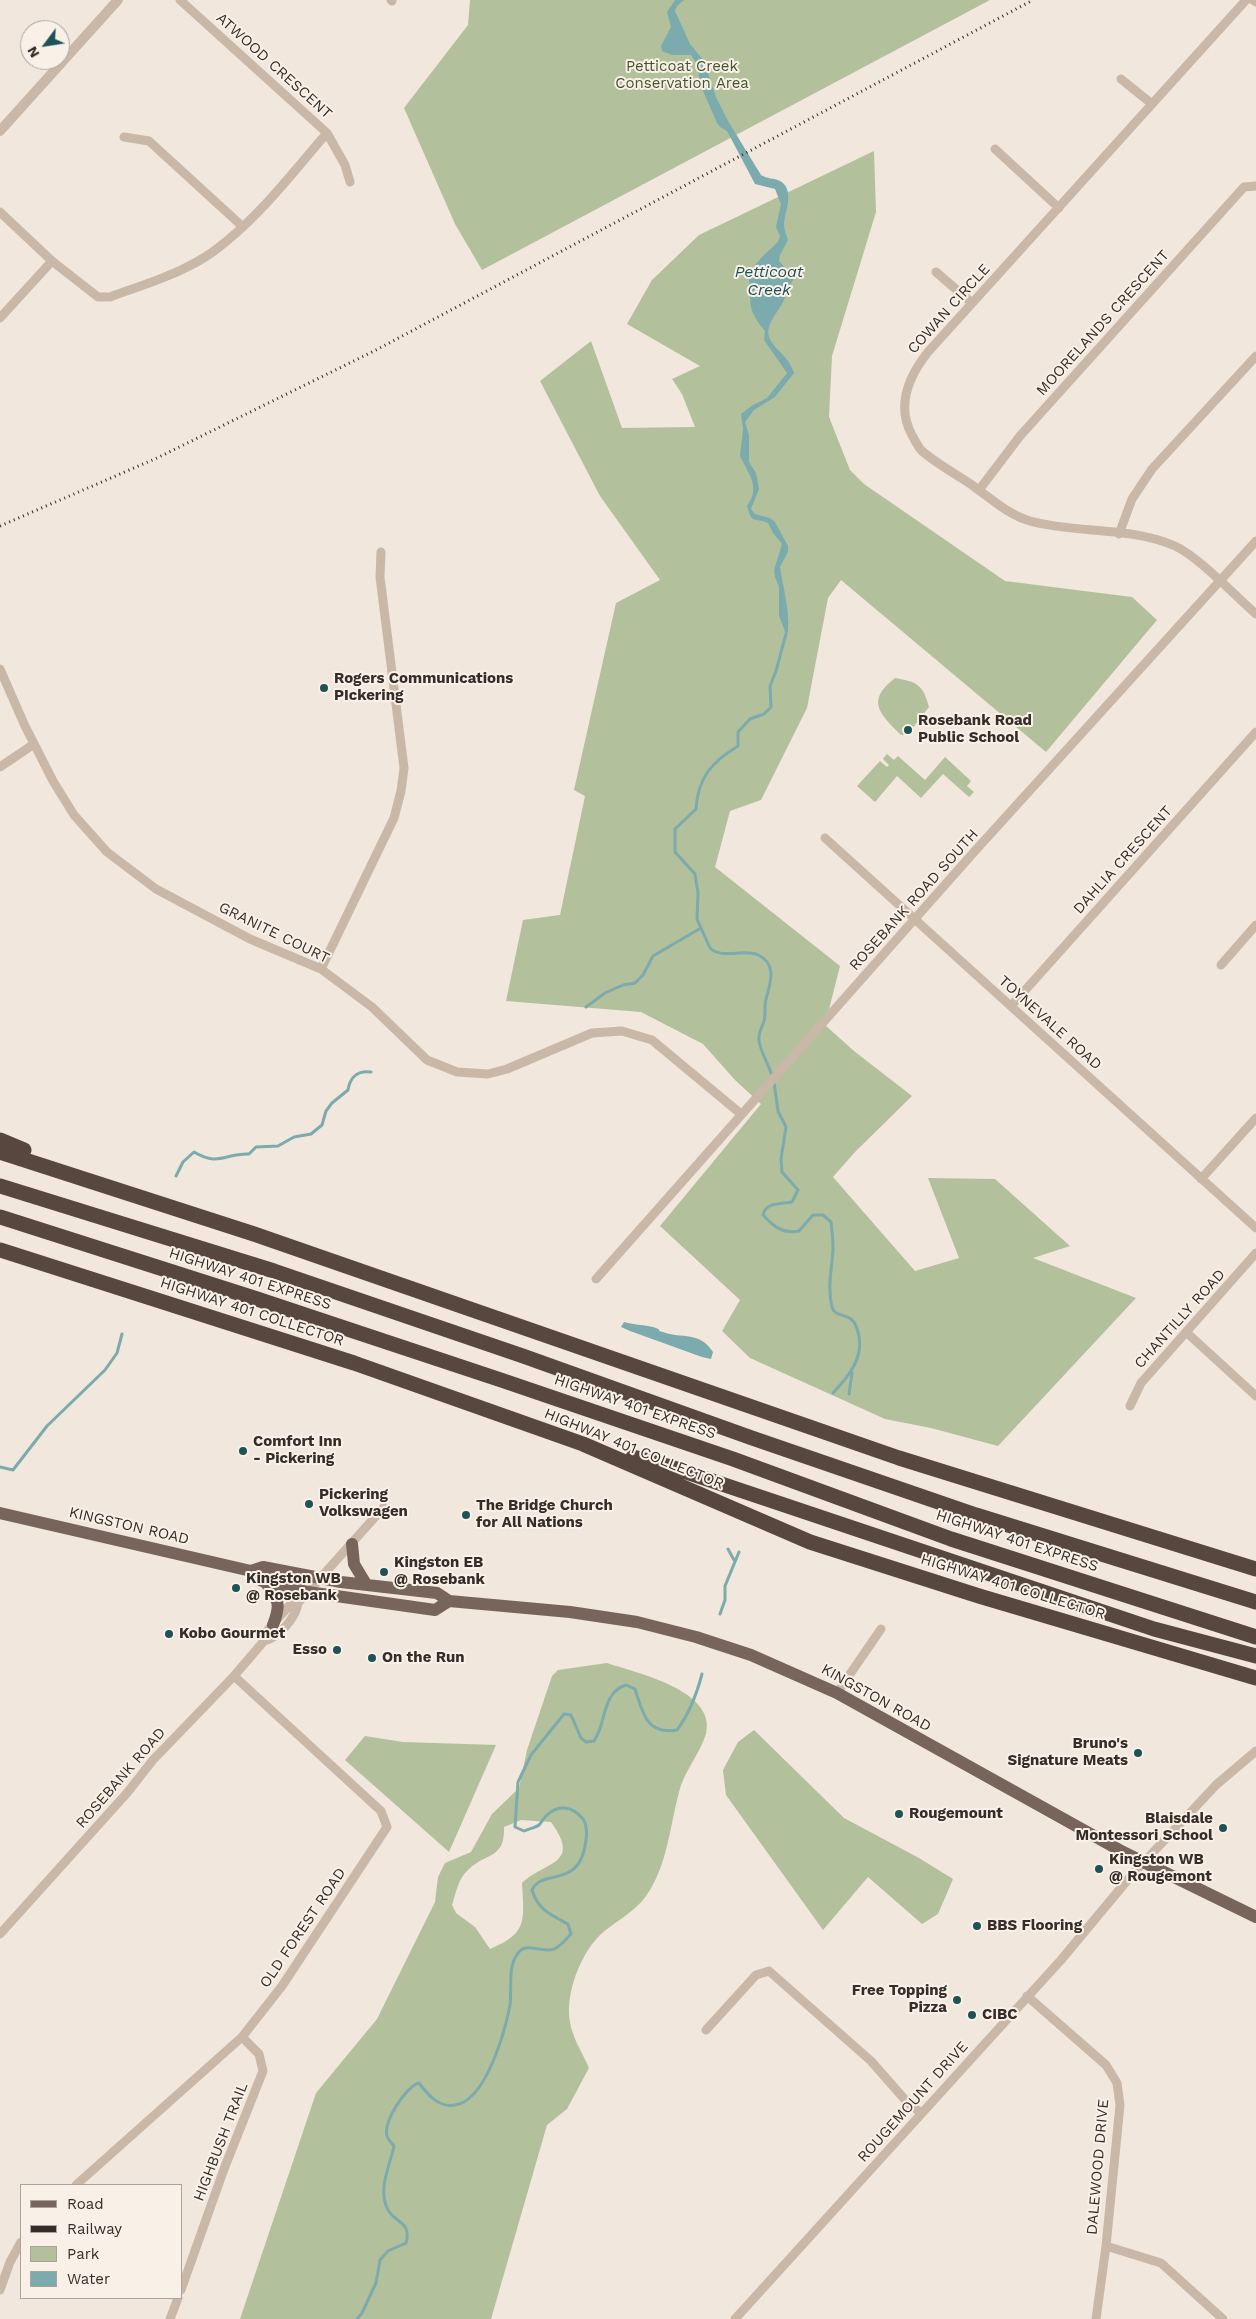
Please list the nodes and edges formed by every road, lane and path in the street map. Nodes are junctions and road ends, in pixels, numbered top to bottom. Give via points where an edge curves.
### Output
1 (118, 0) edge
2 (180, 0) edge
3 (1246, 0) edge
4 (1121, 79) dead end
5 (1152, 104) junction
6 (0, 131) edge
7 (327, 133) junction
8 (124, 137) dead end
9 (995, 149) dead end
10 (350, 182) dead end
11 (1256, 186) edge
12 (1059, 208) junction
13 (0, 212) edge
14 (243, 227) junction
15 (52, 261) junction
16 (936, 272) dead end
17 (972, 302) junction
18 (0, 318) edge
19 (1256, 356) edge
20 (979, 490) junction
21 (1119, 534) junction
22 (1256, 541) edge
23 (381, 552) dead end
24 (1219, 581) junction
25 (1256, 614) edge
26 (0, 669) edge
27 (1256, 732) edge
28 (34, 744) junction
29 (0, 767) edge
30 (825, 838) dead end
31 (916, 919) junction
32 (1256, 925) edge
33 (1221, 965) dead end
34 (321, 970) junction
35 (1011, 1006) junction
36 (742, 1114) junction
37 (1256, 1118) edge
38 (0, 1140) edge
39 (0, 1152) edge
40 (1202, 1179) junction
41 (0, 1186) edge
42 (128, 1193) junction
43 (0, 1217) edge
44 (1256, 1228) edge
45 (0, 1250) edge
46 (1256, 1253) edge
47 (596, 1279) dead end
48 (1186, 1332) junction
49 (1256, 1396) edge
50 (1130, 1406) dead end
51 (583, 1444) junction
52 (384, 1507) dead end
53 (0, 1513) edge
54 (352, 1544) junction
55 (1256, 1570) edge
56 (251, 1571) junction
57 (320, 1578) junction
58 (266, 1583) junction
59 (366, 1584) junction
60 (308, 1592) junction
61 (449, 1601) junction
62 (1256, 1602) edge
63 (298, 1603) junction
64 (273, 1625) junction
65 (881, 1629) dead end
66 (1256, 1637) edge
67 (264, 1641) junction
68 (1256, 1656) edge
69 (234, 1676) junction
70 (1256, 1678) edge
71 (837, 1693) junction
72 (1256, 1751) edge
73 (1144, 1863) junction
74 (1256, 1917) edge
75 (0, 1934) edge
76 (1027, 1996) junction
77 (706, 2030) dead end
78 (242, 2037) junction
79 (921, 2113) junction
80 (77, 2184) edge
81 (20, 2244) edge
82 (1106, 2246) junction
83 (182, 2287) edge
84 (0, 2290) edge
85 (178, 2299) edge
86 (170, 2319) edge
87 (735, 2319) edge
88 (1096, 2319) edge
89 (1223, 2319) edge

1 - 6 street
2 - 7 street, ATWOOD CRESCENT
3 - 5 street, COWAN CIRCLE
4 - 5 street
5 - 12 street, COWAN CIRCLE
7 - 10 street, ATWOOD CRESCENT via 346,164
7 - 14 street, ATWOOD CRESCENT
8 - 14 street via 149,141
9 - 12 street
11 - 20 street, MOORELANDS CRESCENT via 1244,187 1020,436
12 - 17 street, COWAN CIRCLE
13 - 15 street, ATWOOD CRESCENT
14 - 15 street, ATWOOD CRESCENT via 214,251 186,267 110,297 98,297
15 - 18 street
16 - 17 street
17 - 20 street, COWAN CIRCLE via 917,366 908,382 904,412 920,450
19 - 21 street via 1152,469 1132,499
20 - 21 street, COWAN CIRCLE via 1027,520
21 - 24 street, COWAN CIRCLE via 1175,546
22 - 24 street, ROSEBANK ROAD SOUTH
23 - 34 street via 380,577 404,768 402,791 394,818
24 - 25 street
24 - 31 street, ROSEBANK ROAD SOUTH
26 - 28 street, GRANITE COURT
27 - 35 street, DAHLIA CRESCENT
28 - 29 street
28 - 34 street, GRANITE COURT via 74,815 128,870 156,889 250,939
30 - 31 street, TOYNEVALE ROAD
31 - 35 street, TOYNEVALE ROAD
31 - 36 street, ROSEBANK ROAD SOUTH
32 - 33 street
34 - 36 street, GRANITE COURT via 372,1007 427,1060 457,1072 488,1074 592,1033 622,1031 652,1040
35 - 40 street, TOYNEVALE ROAD
36 - 47 street, ROSEBANK ROAD SOUTH
37 - 40 street
38 - 42 highway
39 - 42 highway
40 - 44 street, TOYNEVALE ROAD
41 - 62 highway, HIGHWAY 401 EXPRESS via 274,1271 976,1515
42 - 55 highway via 899,1458
43 - 66 highway, HIGHWAY 401 EXPRESS via 501,1380 733,1459 951,1539
45 - 51 highway, HIGHWAY 401 COLLECTOR via 354,1363
46 - 48 street, CHANTILLY ROAD
48 - 49 street
48 - 50 street, CHANTILLY ROAD via 1141,1383
51 - 68 highway via 671,1467 1154,1629
51 - 70 highway, HIGHWAY 401 COLLECTOR via 810,1542
52 - 54 street, ROSEBANK ROAD
53 - 56 main road, KINGSTON ROAD
54 - 57 street, ROSEBANK ROAD
54 - 59 main road via 354,1564
56 - 57 main road, KINGSTON ROAD via 263,1567
56 - 58 main road, KINGSTON ROAD
57 - 59 main road, KINGSTON ROAD
57 - 60 street, ROSEBANK ROAD
58 - 60 main road, KINGSTON ROAD
58 - 64 main road via 279,1606
59 - 61 main road, KINGSTON ROAD via 437,1593
60 - 61 main road, KINGSTON ROAD via 435,1610
60 - 63 street, ROSEBANK ROAD
61 - 71 main road, KINGSTON ROAD via 570,1612 637,1622 751,1655
63 - 64 street, ROSEBANK ROAD via 289,1606
63 - 67 street, ROSEBANK ROAD via 297,1612 273,1639
64 - 67 street, ROSEBANK ROAD via 266,1632
65 - 71 street
67 - 69 street, ROSEBANK ROAD
69 - 75 street, ROSEBANK ROAD via 154,1760
69 - 78 street, OLD FOREST ROAD via 381,1811 387,1827 282,1986
71 - 73 main road, KINGSTON ROAD
72 - 73 street, ROUGEMOUNT DRIVE via 1216,1785
73 - 74 main road, KINGSTON ROAD
73 - 76 street, ROUGEMOUNT DRIVE
76 - 79 street, ROUGEMOUNT DRIVE
76 - 82 street, DALEWOOD DRIVE via 1106,2065 1117,2083 1120,2106
77 - 79 street via 756,1975 769,1971 872,2061 907,2102
78 - 80 street, OLD FOREST ROAD
78 - 83 street, HIGHBUSH TRAIL via 259,2054 263,2071
79 - 87 street, ROUGEMOUNT DRIVE
81 - 84 street
82 - 88 street, DALEWOOD DRIVE
82 - 89 street via 1161,2263
85 - 86 street

